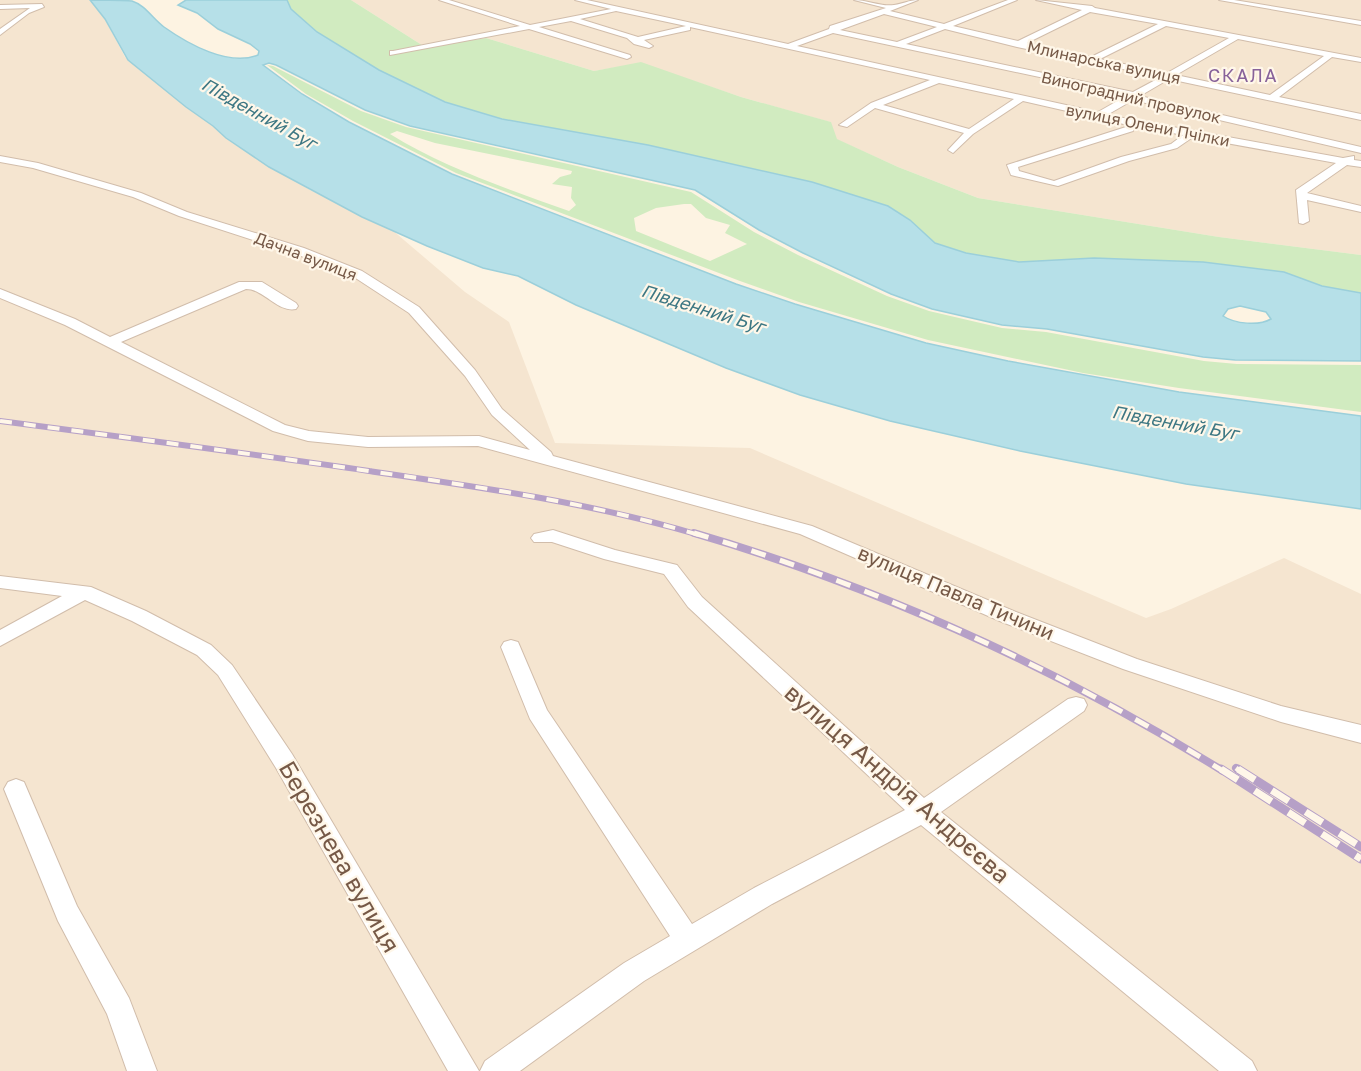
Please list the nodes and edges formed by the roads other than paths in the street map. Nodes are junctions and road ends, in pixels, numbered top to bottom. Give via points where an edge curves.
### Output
1 (442, 0) edge
2 (578, 0) edge
3 (857, 0) edge
4 (915, 0) edge
5 (1014, 0) edge
6 (1039, 0) edge
7 (1104, 0) edge
8 (1222, 0) edge
9 (42, 3) edge
10 (0, 7) edge
11 (894, 8) junction
12 (619, 10) junction
13 (1089, 10) junction
14 (884, 12) junction
15 (538, 17) dead end
16 (572, 20) junction
17 (555, 23) junction
18 (1361, 23) edge
19 (1164, 24) junction
20 (694, 27) junction
21 (947, 27) junction
22 (530, 28) junction
23 (833, 29) junction
24 (0, 33) edge
25 (1236, 37) junction
26 (637, 42) junction
27 (1019, 44) junction
28 (897, 45) junction
29 (649, 46) dead end
30 (787, 47) junction
31 (1009, 49) dead end
32 (393, 53) dead end
33 (1000, 54) dead end
34 (1330, 55) junction
35 (627, 57) dead end
36 (1091, 60) junction
37 (1361, 60) edge
38 (981, 63) junction
39 (1316, 65) junction
40 (1328, 67) dead end
41 (970, 68) dead end
42 (960, 72) dead end
43 (1169, 76) junction
44 (938, 81) junction
45 (1133, 96) junction
46 (1272, 98) junction
47 (1021, 99) junction
48 (874, 105) junction
49 (1098, 116) junction
50 (1361, 117) edge
51 (1133, 123) junction
52 (844, 125) dead end
53 (970, 132) junction
54 (1190, 134) junction
55 (952, 150) dead end
56 (1361, 150) edge
57 (0, 159) edge
58 (1346, 161) junction
59 (1361, 164) edge
60 (1301, 195) junction
61 (1361, 209) edge
62 (1303, 221) dead end
63 (0, 293) edge
64 (291, 306) dead end
65 (109, 342) junction
66 (549, 458) junction
67 (540, 538) dead end
68 (0, 582) edge
69 (84, 592) junction
70 (0, 639) edge
71 (511, 647) dead end
72 (1076, 705) dead end
73 (1361, 734) edge
74 (16, 789) dead end
75 (923, 812) junction
76 (687, 939) junction
77 (142, 1071) edge
78 (464, 1071) edge
79 (495, 1071) edge
80 (1242, 1071) edge

1 - 22 street
2 - 12 street, вулиця Олени Пчілки
3 - 11 street
4 - 11 street
5 - 21 street
6 - 13 street
7 - 13 street
8 - 18 street
9 - 10 street
9 - 24 street
11 - 14 street
12 - 16 street
12 - 20 street, вулиця Олени Пчілки
13 - 19 street
13 - 27 street
14 - 21 street, Млинарська вулиця
14 - 23 street
15 - 17 street
16 - 17 street
16 - 26 street via 630,36
17 - 22 street
19 - 25 street
19 - 36 street
20 - 26 street
20 - 30 street, вулиця Олени Пчілки
21 - 27 street, Млинарська вулиця
21 - 28 street
22 - 32 street
22 - 35 street
23 - 28 street, Виноградний провулок
23 - 30 street
25 - 34 street
25 - 43 street
26 - 29 street
27 - 31 street
27 - 36 street, Млинарська вулиця
28 - 38 street, Виноградний провулок
30 - 44 street, вулиця Олени Пчілки
33 - 38 street
34 - 37 street
34 - 39 street
36 - 43 street, Млинарська вулиця
38 - 41 street
38 - 45 street, Виноградний провулок
39 - 40 street
39 - 46 street
42 - 44 street
43 - 45 street
43 - 46 street, Млинарська вулиця
44 - 47 street, вулиця Олени Пчілки
44 - 48 street
45 - 49 street
45 - 56 street, Виноградний провулок
46 - 50 street, Млинарська вулиця
47 - 49 street, вулиця Олени Пчілки
47 - 53 street
48 - 52 street
48 - 53 street
49 - 51 street, вулиця Олени Пчілки
51 - 54 street, вулиця Олени Пчілки
51 - 54 street via 1130,129 1115,134 1028,158 1012,165 1015,173 1054,184 1174,146
53 - 55 street
54 - 58 street, вулиця Олени Пчілки
56 - 58 street
57 - 66 street, Дачна вулиця via 137,195 357,274 414,310 457,356 497,412
58 - 59 street, вулиця Олени Пчілки
58 - 60 street via 1301,190
60 - 61 street
60 - 62 street
63 - 65 street, вулиця Павла Тичини
64 - 65 street via 257,285 244,285
65 - 66 street, вулиця Павла Тичини via 279,428 308,436 368,442 479,441
66 - 73 street, вулиця Павла Тичини via 806,530 1130,664 1281,714
67 - 75 street, вулиця Андрія Андрєєва via 554,536 670,569 695,602
68 - 69 street, Березнева вулиця
69 - 70 street
69 - 78 street, Березнева вулиця via 204,650 225,670 284,761
71 - 76 street via 538,713
72 - 75 street
74 - 77 street via 67,912 118,1008
75 - 76 street
75 - 80 street, вулиця Андрія Андрєєва
76 - 79 street

